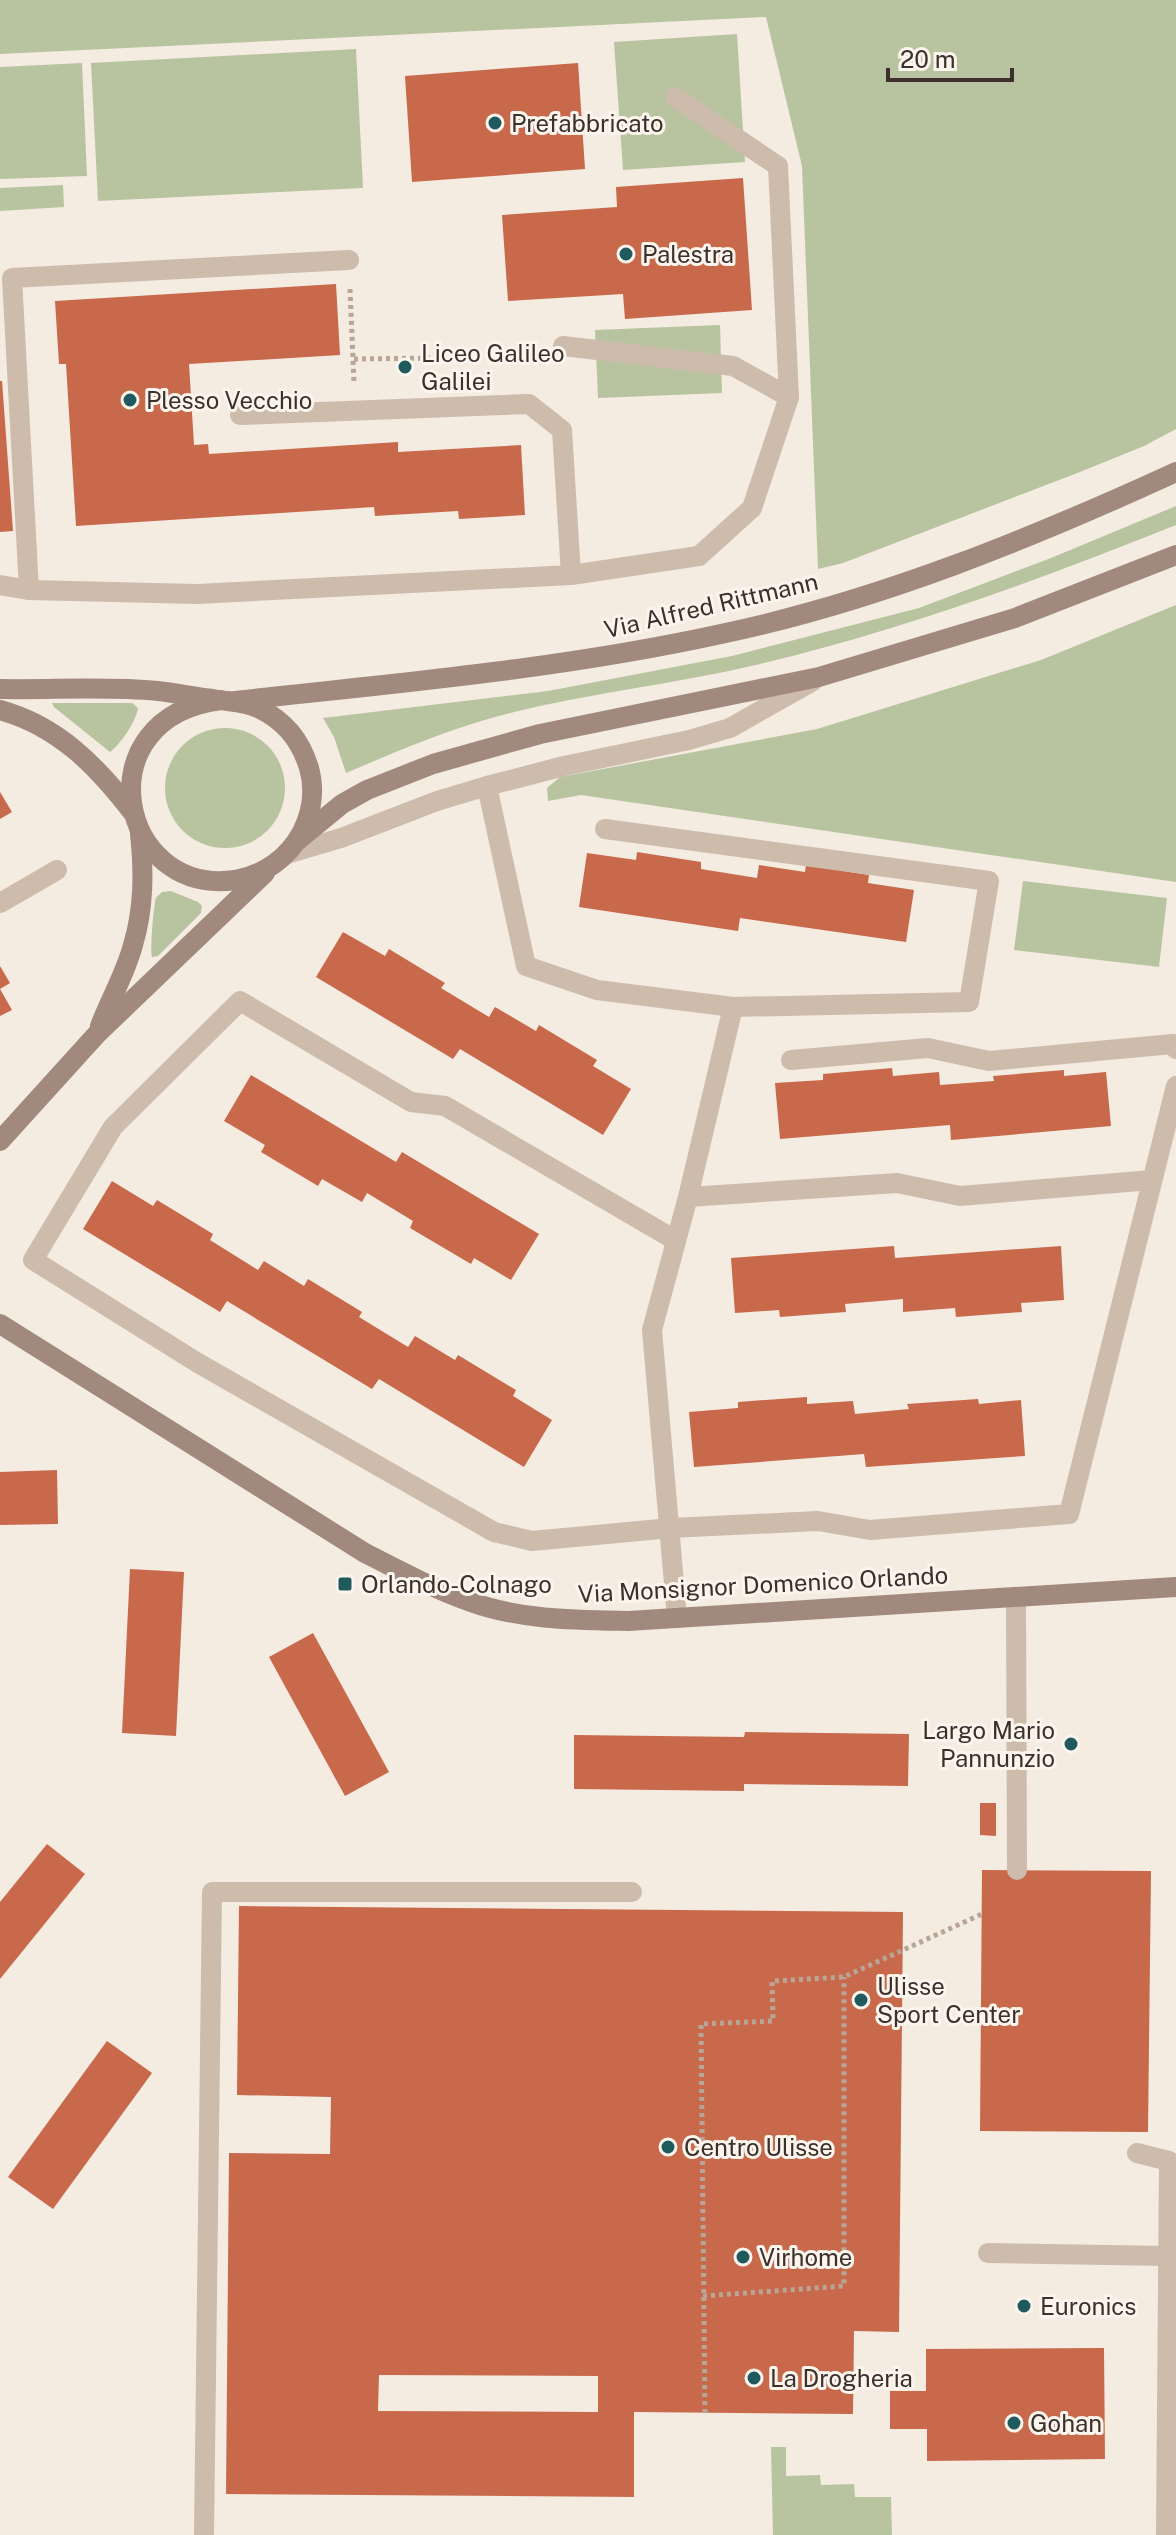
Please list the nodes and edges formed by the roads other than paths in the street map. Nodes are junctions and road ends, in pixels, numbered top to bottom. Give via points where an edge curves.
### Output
1 (675, 97) dead end
2 (349, 260) road end
3 (563, 346) dead end
4 (789, 397) junction
5 (240, 415) dead end
6 (1176, 472) edge
7 (1176, 555) edge
8 (571, 575) junction
9 (0, 585) edge
10 (29, 590) junction
11 (819, 677) junction
12 (0, 689) edge
13 (228, 701) junction
14 (0, 710) edge
15 (487, 786) junction
16 (136, 822) junction
17 (605, 829) dead end
18 (292, 847) junction
19 (271, 867) junction
20 (57, 870) dead end
21 (0, 903) edge
22 (733, 1007) junction
23 (97, 1034) junction
24 (1176, 1049) edge
25 (791, 1060) dead end
26 (1176, 1086) edge
27 (0, 1141) edge
28 (1152, 1180) junction
29 (688, 1197) junction
30 (675, 1240) junction
31 (0, 1324) edge
32 (671, 1528) junction
33 (1176, 1587) edge
34 (1016, 1597) junction
35 (677, 1618) junction
36 (1017, 1870) dead end
37 (632, 1892) dead end
38 (1137, 2153) dead end
39 (988, 2253) dead end
40 (1168, 2256) junction
41 (204, 2535) edge
42 (1166, 2535) edge

1 - 4 street via 778,166
2 - 10 street via 12,278
3 - 4 street via 733,366
4 - 8 street via 752,508 699,556
5 - 8 street via 529,404 562,430
6 - 13 main road, Via Alfred Rittmann via 1090,512 920,578 724,634 465,677
7 - 11 main road via 1015,618
8 - 10 street via 197,594
9 - 10 street
11 - 15 street via 730,728
11 - 18 main road via 540,734 433,764 355,797
12 - 13 main road via 157,691
13 - 16 main road via 198,703 176,712 143,745 130,790
13 - 18 main road via 277,718 305,754 312,798 308,821
14 - 16 main road via 22,716 75,748 104,775
15 - 18 street via 341,838
15 - 22 street via 526,966 597,990
16 - 19 main road via 154,852 197,878 222,882
16 - 23 main road via 144,872 133,947
17 - 22 street via 989,881 969,1002
18 - 19 main road
19 - 23 main road
20 - 21 street
22 - 29 street
23 - 27 main road
24 - 25 street via 1173,1044 989,1061 928,1048
26 - 28 street
28 - 29 street via 960,1196 897,1183
28 - 32 street via 1069,1514 870,1530 818,1521
29 - 30 street
30 - 32 street via 652,1330
30 - 32 street via 445,1106 411,1102 240,1001 113,1127 33,1260 198,1363 494,1532 532,1541
31 - 35 main road, Via Monsignor Domenico Orlando via 365,1553 420,1582 518,1614 575,1620
32 - 35 street
33 - 34 main road, Via Monsignor Domenico Orlando
34 - 35 main road, Via Monsignor Domenico Orlando
34 - 36 street
37 - 41 street via 212,1892
38 - 40 street via 1169,2161
39 - 40 street
40 - 42 street

